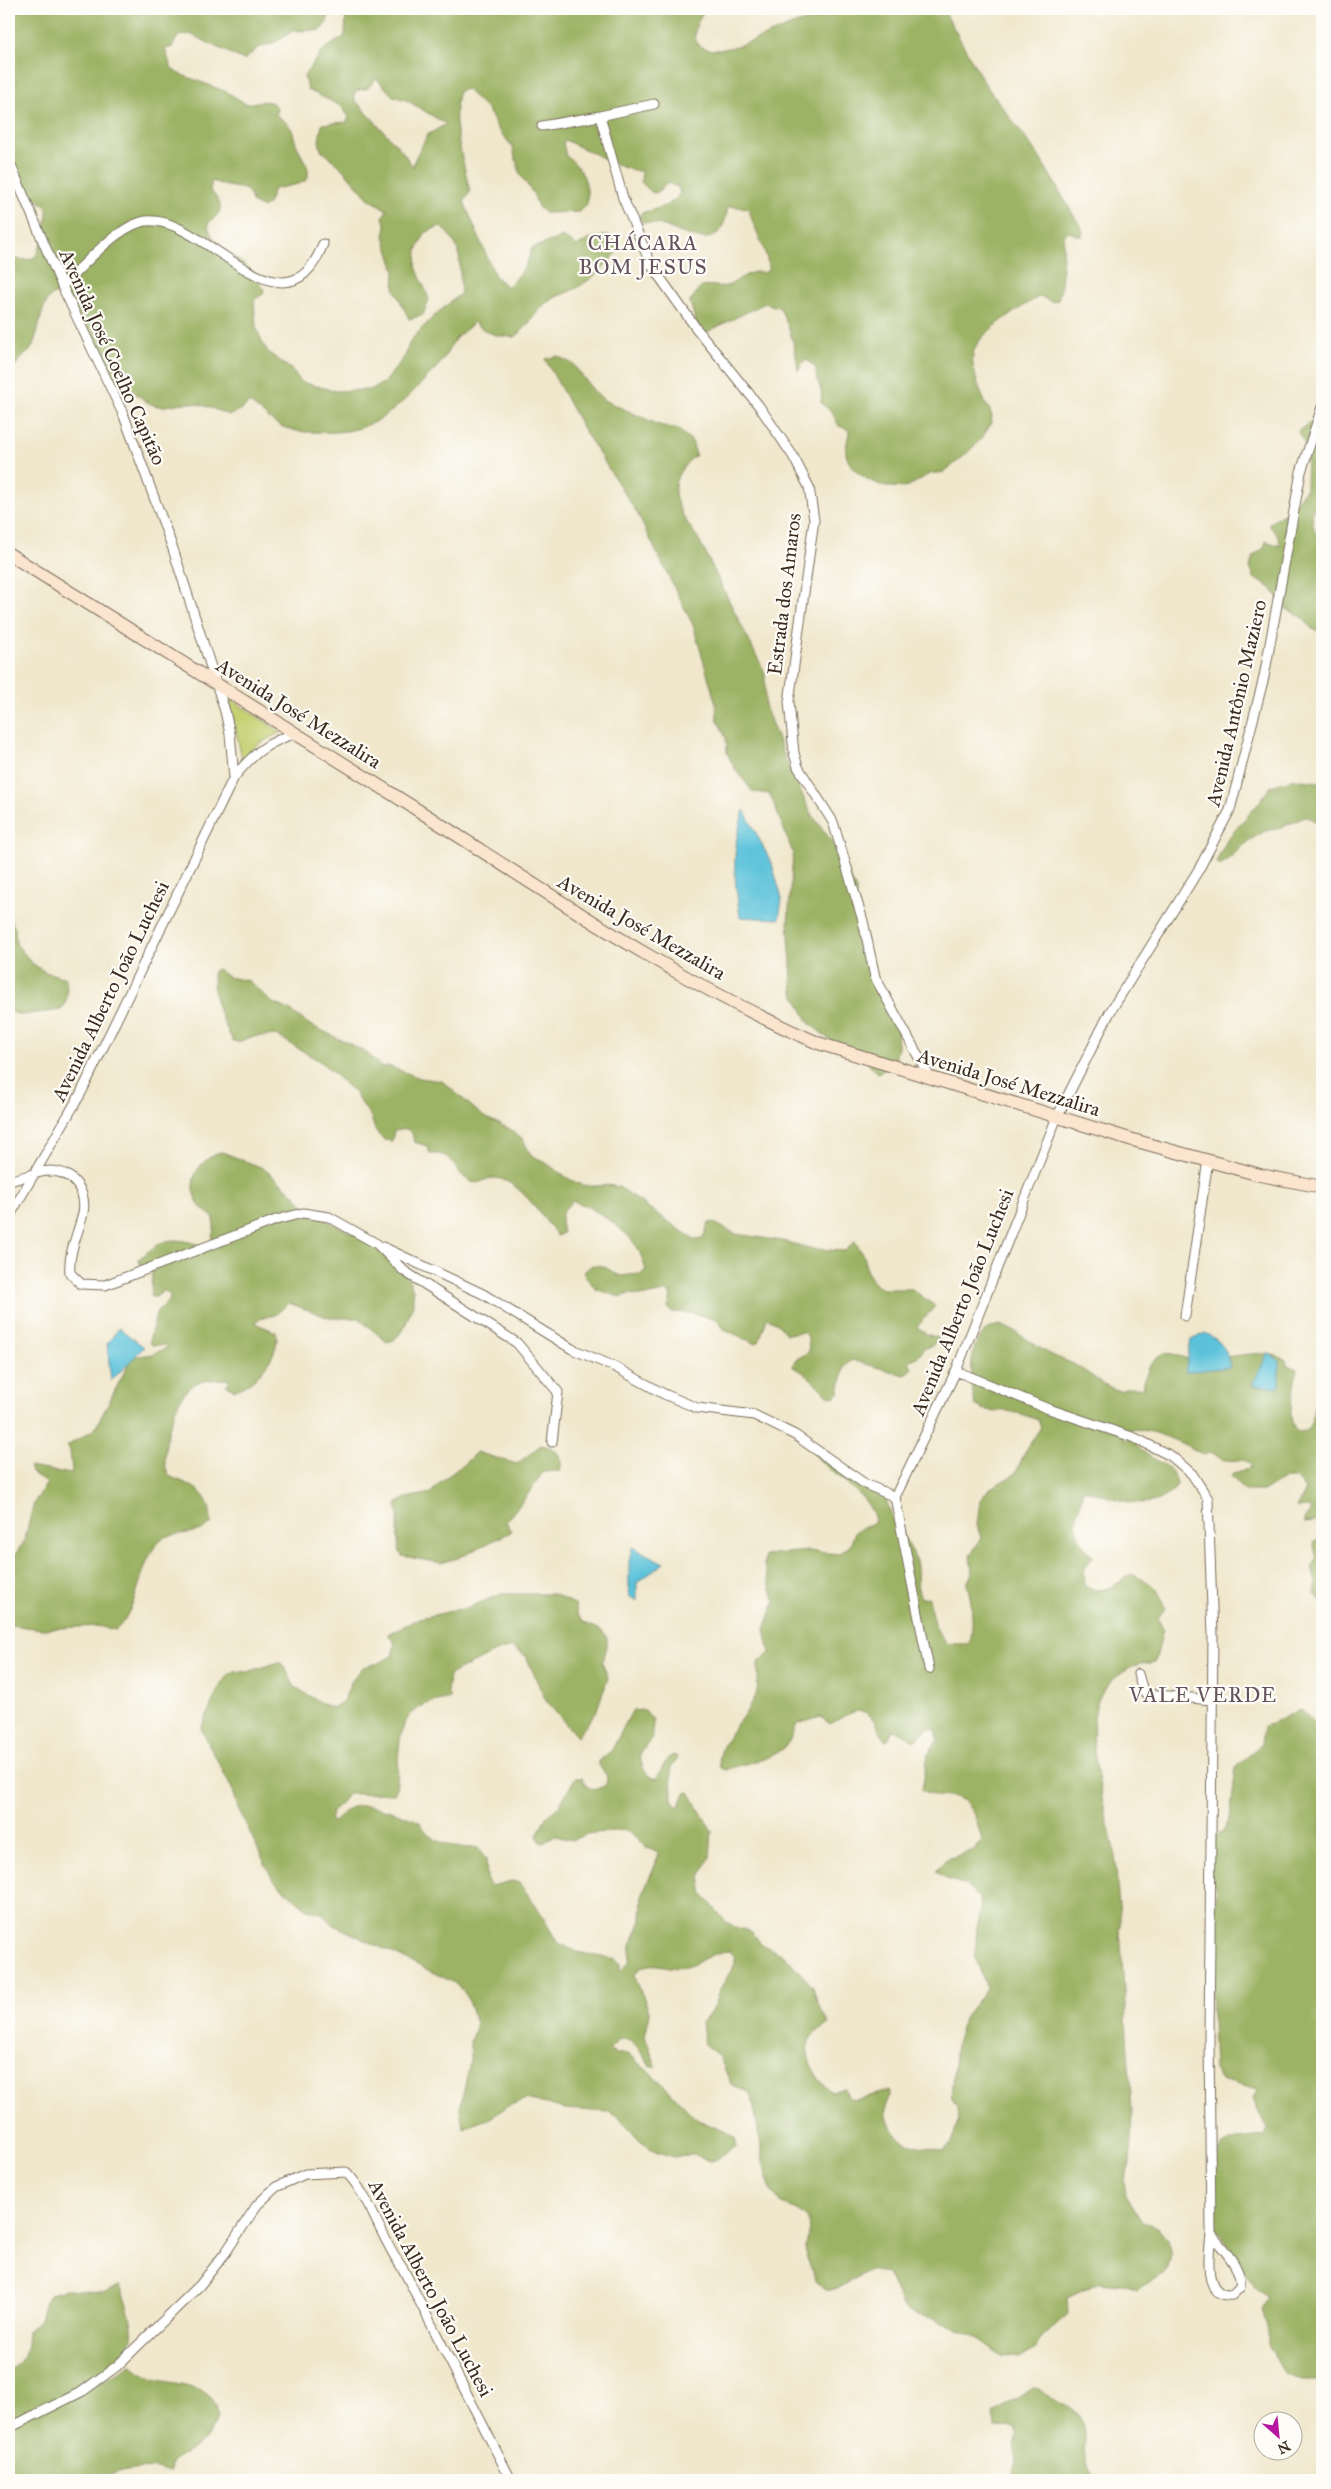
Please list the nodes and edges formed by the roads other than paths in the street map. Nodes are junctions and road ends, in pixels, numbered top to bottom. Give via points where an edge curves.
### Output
1 (654, 104) dead end
2 (600, 116) junction
3 (542, 126) dead end
4 (9, 161) edge
5 (323, 244) dead end
6 (62, 286) junction
7 (1322, 407) edge
8 (9, 554) edge
9 (217, 684) junction
10 (297, 734) junction
11 (234, 777) junction
12 (928, 1076) junction
13 (1057, 1117) junction
14 (1208, 1160) junction
15 (35, 1174) junction
16 (9, 1181) edge
17 (1322, 1187) edge
18 (9, 1217) edge
19 (376, 1244) junction
20 (1185, 1316) dead end
21 (956, 1371) junction
22 (552, 1442) dead end
23 (894, 1497) junction
24 (929, 1669) dead end
25 (1138, 1674) dead end
26 (1212, 1700) junction
27 (1211, 2234) junction
28 (9, 2428) edge
29 (511, 2480) edge

1 - 2 street
2 - 3 street
2 - 12 street, Estrada dos Amaros via 623,198 651,265 696,328 759,406 793,456 809,487 814,520 789,702 794,753 798,767 833,822 863,921 875,977
4 - 6 street, Avenida José Coelho Capitão
5 - 6 street via 311,270 290,280 276,282 232,262 171,225 141,222 111,240
6 - 9 street, Avenida José Coelho Capitão via 124,416 173,548
7 - 13 street, Avenida Antônio Maziero via 1302,472 1264,676 1230,810 1199,869 1110,1012
8 - 9 main road, Avenida José Mezzalira
9 - 10 main road, Avenida José Mezzalira
9 - 11 street, Avenida José Coelho Capitão via 230,734
10 - 11 street via 263,747
10 - 12 main road, Avenida José Mezzalira via 599,928 717,993 818,1043
11 - 15 street, Avenida Alberto João Luchesi via 81,1093
12 - 13 main road, Avenida José Mezzalira
13 - 14 main road, Avenida José Mezzalira
13 - 21 street, Avenida Alberto João Luchesi
14 - 17 main road, Avenida José Mezzalira via 1260,1175
14 - 20 street
15 - 16 street
15 - 18 street, Avenida Alberto João Luchesi
15 - 19 street via 61,1173 80,1186 83,1212 69,1259 70,1273 81,1284 105,1285 276,1220 303,1213 329,1217
19 - 22 street via 404,1271 517,1343 558,1392
19 - 23 street via 483,1294 565,1346 615,1367 664,1394 697,1408 754,1415 795,1435 865,1484
21 - 23 street, Avenida Alberto João Luchesi
21 - 26 street via 1046,1408 1135,1438 1171,1456 1195,1478 1204,1490 1210,1508
23 - 24 street
25 - 26 street via 1147,1694
26 - 27 street
27 - 27 street via 1208,2264 1212,2281 1220,2294 1232,2295 1240,2287 1240,2276
28 - 29 street, Avenida Alberto João Luchesi via 83,2391 117,2366 200,2285 257,2205 276,2187 305,2174 346,2172 357,2183

